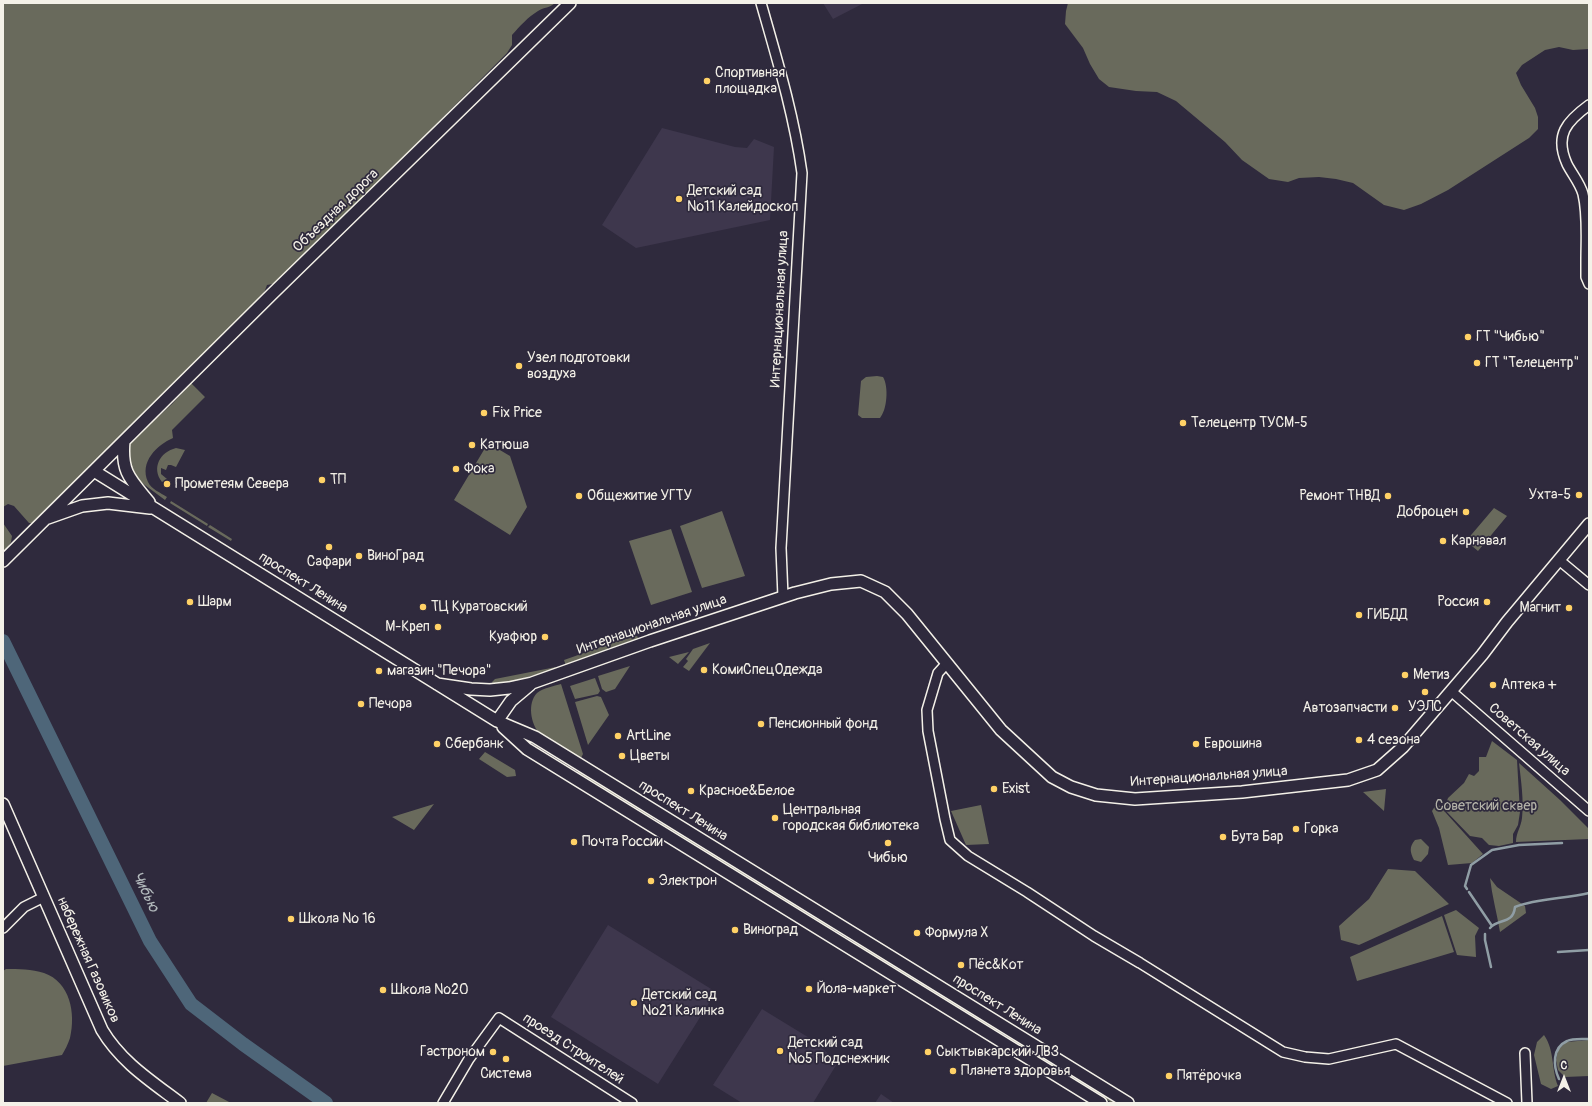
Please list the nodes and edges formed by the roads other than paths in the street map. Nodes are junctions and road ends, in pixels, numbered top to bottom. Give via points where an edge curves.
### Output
1 (570, 3) edge
2 (761, 3) edge
3 (1589, 105) edge
4 (1588, 260) edge
5 (1589, 284) edge
6 (124, 441) junction
7 (94, 471) junction
8 (154, 509) junction
9 (44, 519) junction
10 (1589, 524) edge
11 (1558, 560) junction
12 (3, 561) edge
13 (1589, 585) edge
14 (783, 597) junction
15 (947, 663) junction
16 (532, 683) junction
17 (437, 684) junction
18 (1451, 691) junction
19 (497, 722) junction
20 (3, 804) edge
21 (1589, 811) edge
22 (44, 897) junction
23 (3, 928) edge
24 (850, 932) junction
25 (842, 944) junction
26 (1525, 1053) dead end
27 (180, 1103) edge
28 (443, 1103) edge
29 (632, 1103) edge
30 (1101, 1103) edge
31 (1128, 1103) edge
32 (1507, 1103) edge
33 (1527, 1103) edge

1 - 6 main road, Объездная дорога
2 - 14 street, Интернациональная улица via 791,111 802,173 781,548
3 - 4 street via 1573,117 1562,136 1563,152 1582,193
4 - 5 street via 1586,277
6 - 7 main road, Объездная дорога
6 - 8 main road via 124,468
7 - 8 main road, проспект Ленина
7 - 9 main road, Объездная дорога
8 - 9 main road via 108,503 82,506
8 - 17 main road, проспект Ленина
9 - 12 main road, Объездная дорога
10 - 11 main road, Интернациональная улица
11 - 13 street
11 - 18 main road, Интернациональная улица
14 - 15 main road, Интернациональная улица via 831,584 861,582 885,592 907,614
14 - 16 main road, Интернациональная улица
15 - 18 main road, Интернациональная улица via 1001,730 1052,777 1096,795 1135,799 1242,792 1348,780 1377,770 1403,747
15 - 32 street via 938,673 927,710 928,730 950,840 968,856 1283,1052 1329,1059 1396,1044
16 - 17 main road, Интернациональная улица via 490,690
16 - 19 main road, Интернациональная улица via 512,701
17 - 19 main road, проспект Ленина
18 - 21 street, Советская улица
19 - 24 main road, проспект Ленина via 534,737
19 - 25 main road, проспект Ленина via 527,749
20 - 22 main road, набережная Газовиков
22 - 23 street via 24,907
22 - 27 main road, набережная Газовиков via 102,1030 111,1044 130,1064
24 - 25 main road
24 - 31 main road, проспект Ленина
25 - 30 main road, проспект Ленина
26 - 33 street
28 - 29 street, проезд Строителей via 469,1059 499,1018

